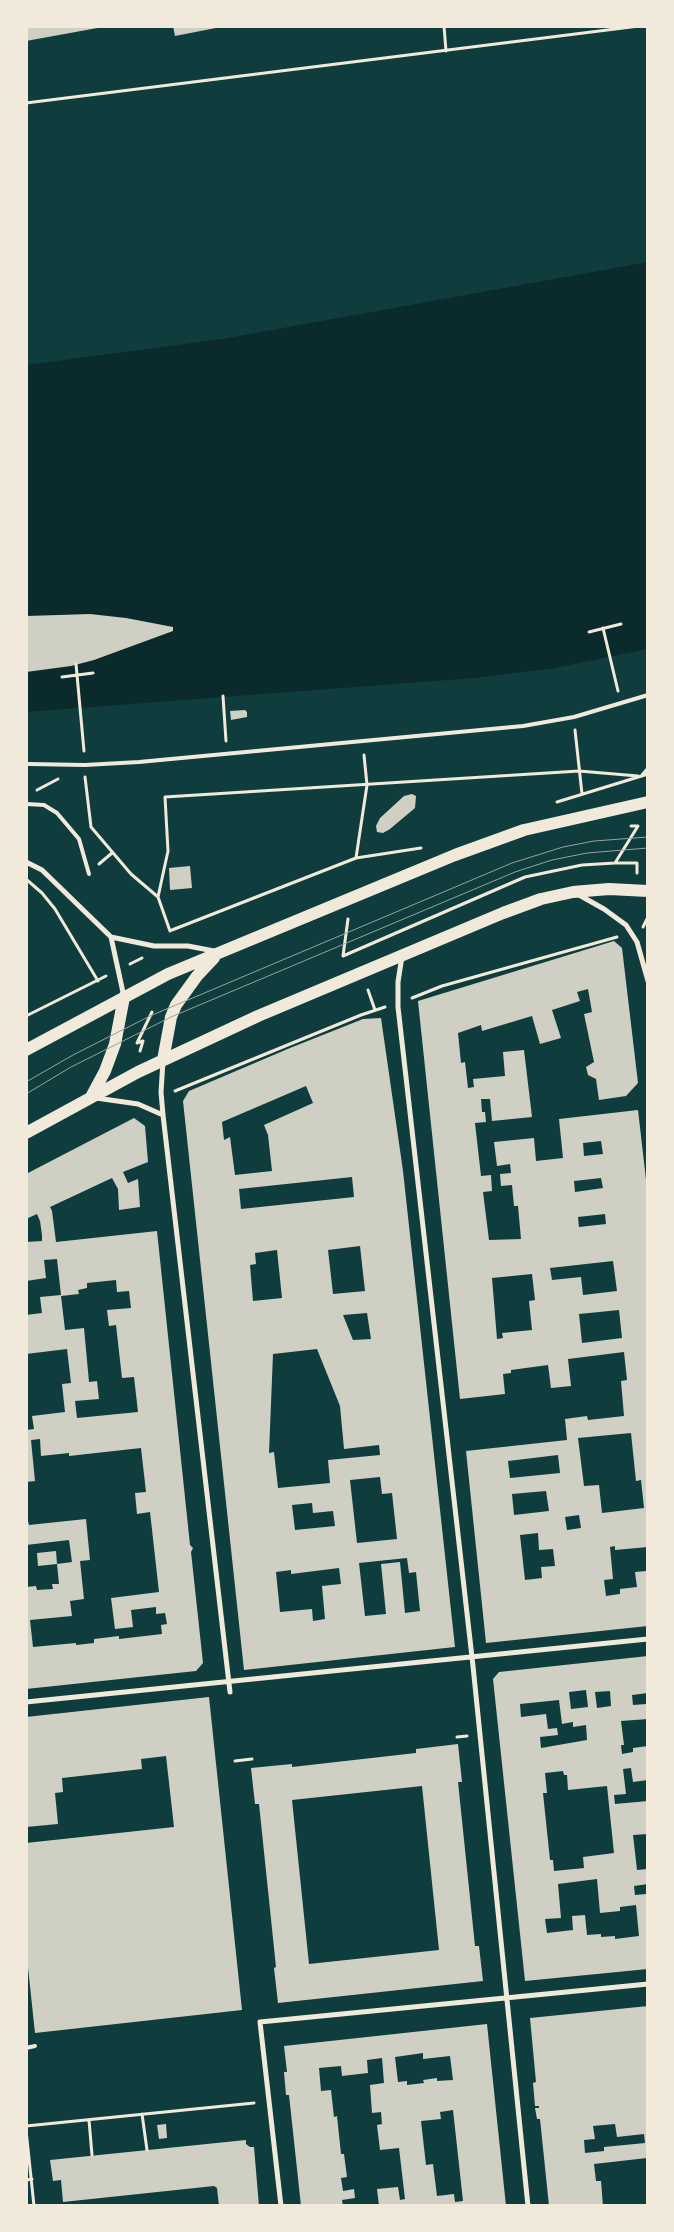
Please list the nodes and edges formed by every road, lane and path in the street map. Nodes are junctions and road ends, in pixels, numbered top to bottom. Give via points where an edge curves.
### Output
1 (444, 26) edge
2 (639, 26) edge
3 (446, 51) junction
4 (26, 103) edge
5 (621, 624) dead end
6 (604, 628) junction
7 (589, 632) dead end
8 (76, 664) dead end
9 (93, 673) dead end
10 (77, 675) junction
11 (62, 677) dead end
12 (648, 695) edge
13 (223, 696) dead end
14 (620, 703) junction
15 (574, 717) junction
16 (363, 742) junction
17 (84, 745) dead end
18 (227, 754) junction
19 (29, 764) dead end
20 (85, 764) junction
21 (648, 768) edge
22 (579, 771) junction
23 (648, 774) edge
24 (641, 776) junction
25 (367, 785) junction
26 (86, 788) dead end
27 (582, 794) dead end
28 (648, 802) edge
29 (27, 804) edge
30 (614, 809) junction
31 (26, 862) edge
32 (615, 863) junction
33 (89, 874) dead end
34 (26, 880) edge
35 (642, 890) edge
36 (574, 892) junction
37 (158, 897) junction
38 (642, 917) dead end
39 (348, 919) dead end
40 (648, 919) edge
41 (111, 937) junction
42 (220, 952) junction
43 (402, 955) junction
44 (144, 957) dead end
45 (648, 981) edge
46 (151, 983) junction
47 (124, 996) junction
48 (153, 1010) dead end
49 (26, 1016) edge
50 (26, 1050) edge
51 (163, 1060) junction
52 (138, 1072) junction
53 (90, 1097) junction
54 (163, 1115) junction
55 (26, 1133) edge
56 (648, 1639) edge
57 (472, 1657) junction
58 (229, 1681) junction
59 (230, 1692) dead end
60 (26, 1702) edge
61 (252, 1759) dead end
62 (235, 1761) dead end
63 (648, 1984) edge
64 (506, 1997) junction
65 (35, 2046) dead end
66 (26, 2048) edge
67 (269, 2101) junction
68 (142, 2114) junction
69 (89, 2120) junction
70 (26, 2128) edge
71 (146, 2150) dead end
72 (92, 2156) dead end
73 (32, 2179) junction
74 (26, 2180) edge
75 (34, 2206) edge
76 (281, 2206) edge
77 (528, 2206) edge

1 - 3 path
2 - 3 path
3 - 4 path
5 - 6 path
6 - 7 path
6 - 14 path
8 - 10 path
9 - 10 path
10 - 11 path
10 - 17 path
12 - 14 lane
13 - 18 path
14 - 15 lane
15 - 16 lane via 523,726
15 - 22 path
16 - 18 lane
16 - 25 path
18 - 20 lane
19 - 20 lane
20 - 29 path via 38,789
21 - 24 path
22 - 24 path
22 - 25 path
22 - 27 path
23 - 24 path
24 - 30 path via 609,786
25 - 37 path via 165,797 168,851
25 - 37 path via 356,858 170,931
26 - 37 path via 90,827 131,874
28 - 30 main road
29 - 33 lane via 44,805 57,812 79,839
30 - 32 path via 619,828 638,826
30 - 42 main road via 495,840
31 - 41 street via 42,870
32 - 35 path via 637,863
32 - 39 path via 582,865 525,877 343,956
34 - 49 path via 55,909 98,981
35 - 36 main road
36 - 43 main road via 541,899
36 - 45 street via 626,925 637,942
38 - 40 path
41 - 42 street
41 - 47 street
42 - 46 main road
42 - 51 main road via 176,1004
43 - 51 main road
43 - 57 street via 398,1007
44 - 46 path
46 - 47 main road
47 - 50 main road
47 - 53 main road via 115,1044
48 - 52 path via 137,1043 143,1041
51 - 52 main road
51 - 54 street
52 - 53 main road
53 - 54 street via 138,1104
53 - 55 main road
54 - 58 street
56 - 57 street
57 - 58 street
57 - 64 street
58 - 59 street
58 - 60 street
61 - 62 path
63 - 64 street
64 - 67 street via 260,2022
64 - 77 street
65 - 66 lane
67 - 68 path
67 - 76 street
68 - 69 path
68 - 71 path
69 - 70 path
69 - 72 path
70 - 73 path
73 - 74 path
73 - 75 path

